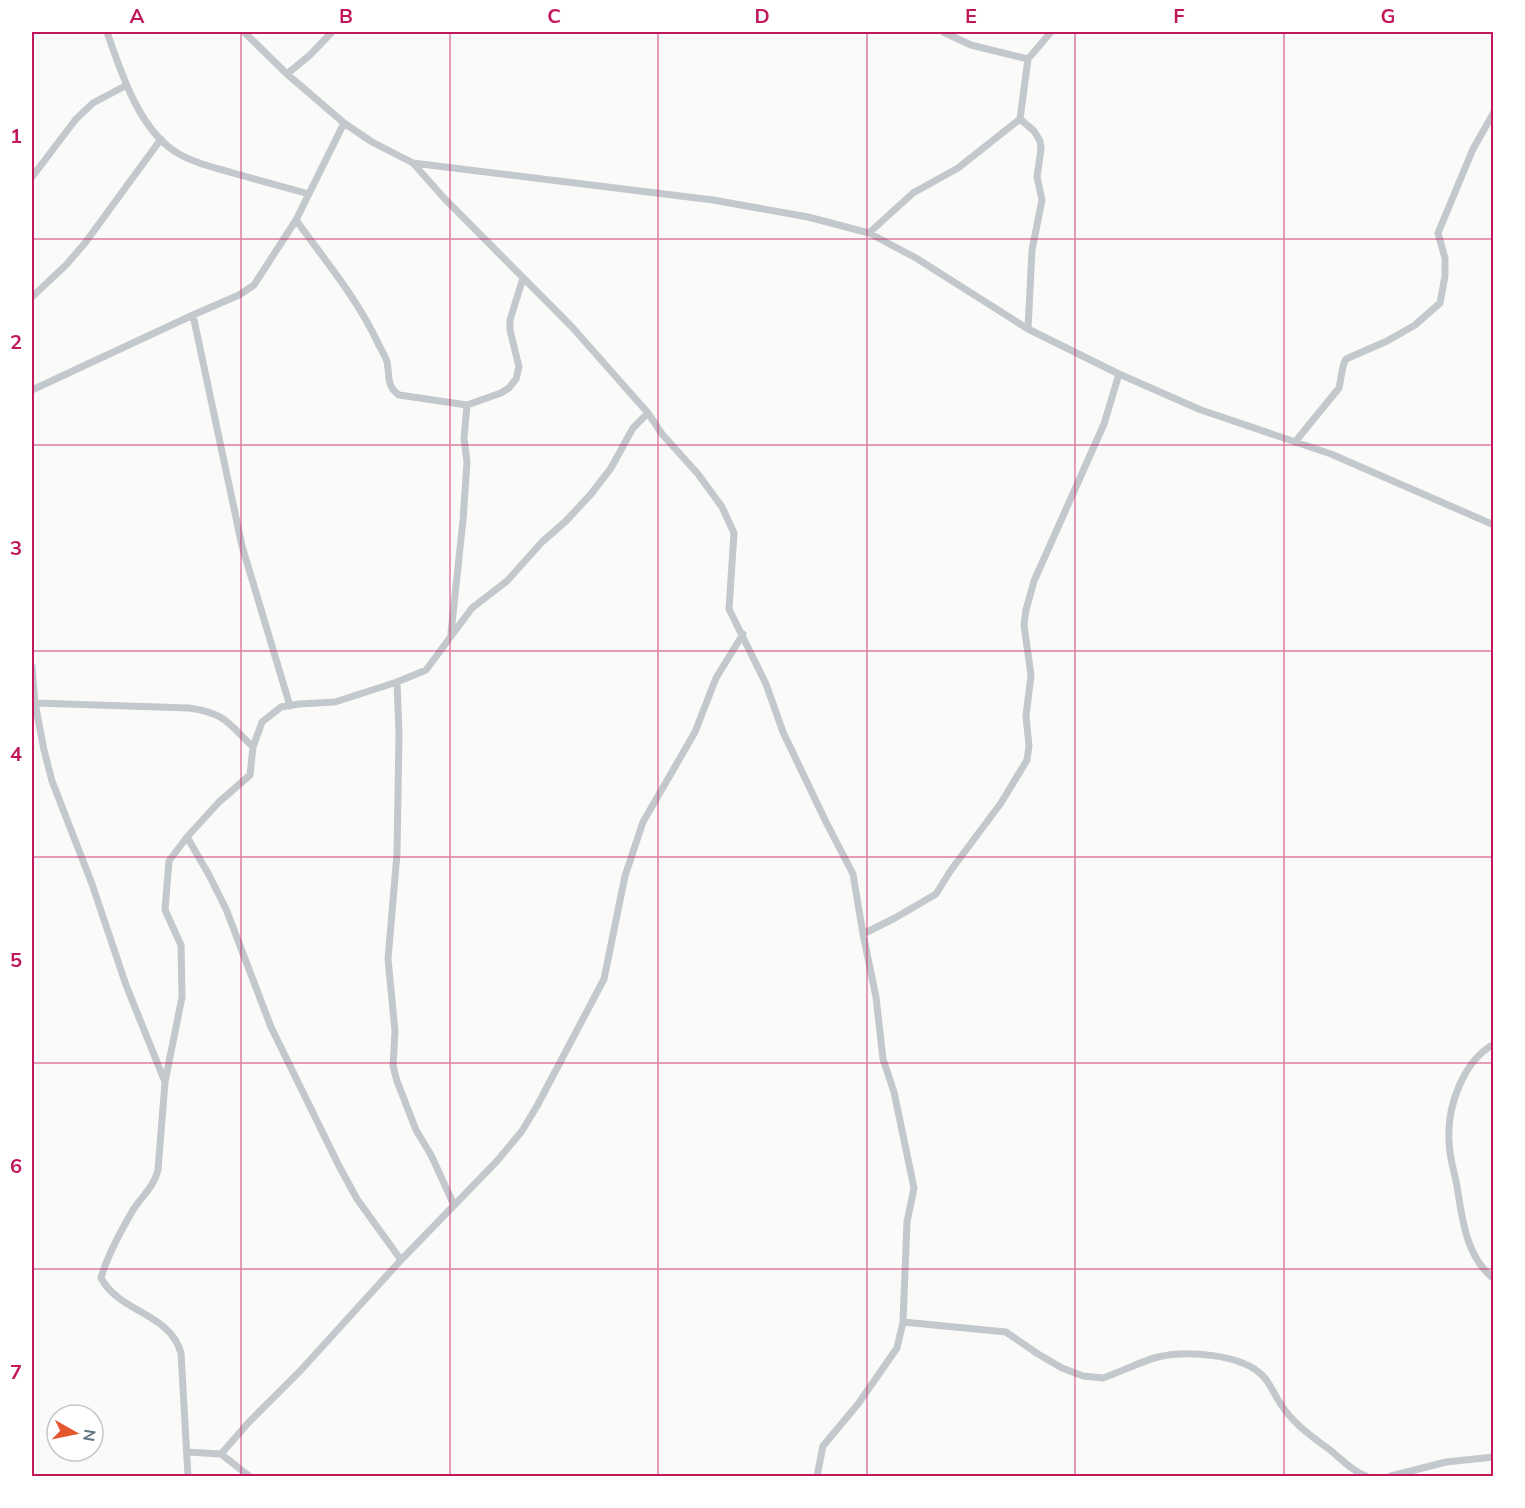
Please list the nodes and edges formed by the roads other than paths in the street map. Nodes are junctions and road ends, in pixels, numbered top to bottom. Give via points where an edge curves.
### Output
1 (107, 32) edge
2 (244, 32) edge
3 (332, 32) edge
4 (943, 32) edge
5 (1051, 32) edge
6 (1028, 59) junction
7 (287, 74) junction
8 (125, 86) junction
9 (1494, 112) edge
10 (1020, 119) junction
11 (344, 123) junction
12 (161, 140) junction
13 (413, 163) junction
14 (32, 177) edge
15 (309, 194) junction
16 (296, 220) junction
17 (869, 233) junction
18 (523, 278) junction
19 (32, 297) edge
20 (193, 315) junction
21 (1028, 329) junction
22 (1119, 374) junction
23 (32, 390) edge
24 (467, 405) junction
25 (648, 413) junction
26 (1295, 442) junction
27 (1494, 525) edge
28 (743, 634) junction
29 (450, 636) junction
30 (32, 667) edge
31 (397, 682) junction
32 (35, 703) junction
33 (290, 706) junction
34 (253, 747) junction
35 (187, 837) junction
36 (863, 934) junction
37 (1494, 1044) edge
38 (165, 1082) junction
39 (454, 1205) junction
40 (401, 1260) junction
41 (1494, 1279) edge
42 (903, 1322) junction
43 (187, 1452) junction
44 (221, 1454) junction
45 (1494, 1457) edge
46 (188, 1476) edge
47 (249, 1476) edge
48 (817, 1476) edge
49 (1366, 1476) edge
50 (1391, 1476) edge

1 - 8 street
2 - 7 street
3 - 7 street
4 - 6 street via 971,45
5 - 6 street
6 - 10 street
7 - 11 street
8 - 12 street
8 - 14 street via 93,103 76,119
9 - 26 street via 1473,149 1438,233 1444,258 1442,300 1415,326 1346,359 1339,388
10 - 17 street via 958,168 913,193
10 - 21 street via 1034,131 1041,149 1037,177 1042,200 1032,250
11 - 13 street
11 - 15 street
12 - 15 street via 179,155 196,162
12 - 19 street via 85,243
13 - 17 street via 713,200 808,217
13 - 18 street
15 - 16 street
16 - 20 street via 254,285 239,296
16 - 24 street via 349,292 372,331 387,362 388,383 393,391
17 - 21 street
18 - 24 street via 510,320 519,367 516,379 501,393
18 - 25 street
20 - 23 street
20 - 33 street via 242,546
21 - 22 street
22 - 26 street via 1201,410
22 - 36 street via 1101,433 1034,581 1026,610 1024,625 1031,675 1026,716 1030,753 1027,760 936,894
24 - 29 street via 464,508
25 - 28 street via 722,507 734,533 729,609
25 - 29 street via 591,494 507,581 472,608
26 - 27 street
28 - 36 street via 783,732 854,874
28 - 39 street via 716,678 694,732 643,822 625,876 604,979 597,994 522,1131
29 - 31 street via 426,670
30 - 32 street
31 - 33 street via 334,702
31 - 39 street via 397,854 388,959 395,1031 393,1066 416,1130
32 - 34 street via 209,711 221,715
32 - 38 street via 52,781
33 - 34 street via 281,707 262,722
34 - 35 street via 250,775
35 - 38 street via 169,861 165,904 182,955 182,997
35 - 40 street via 226,909 271,1027 339,1166
36 - 42 street via 883,1059 914,1188 907,1222
37 - 41 street via 1476,1057 1463,1075 1450,1114 1448,1140 1465,1233 1486,1273
38 - 43 street via 155,1182 134,1208 101,1278 119,1298 168,1330 178,1342
39 - 40 street
40 - 44 street
42 - 48 street via 897,1348 888,1363 823,1446
42 - 49 street via 1006,1332 1062,1368 1096,1378 1172,1354 1235,1360 1261,1373 1280,1404 1303,1430
43 - 44 street
43 - 46 street
44 - 47 street
45 - 50 street via 1446,1462

